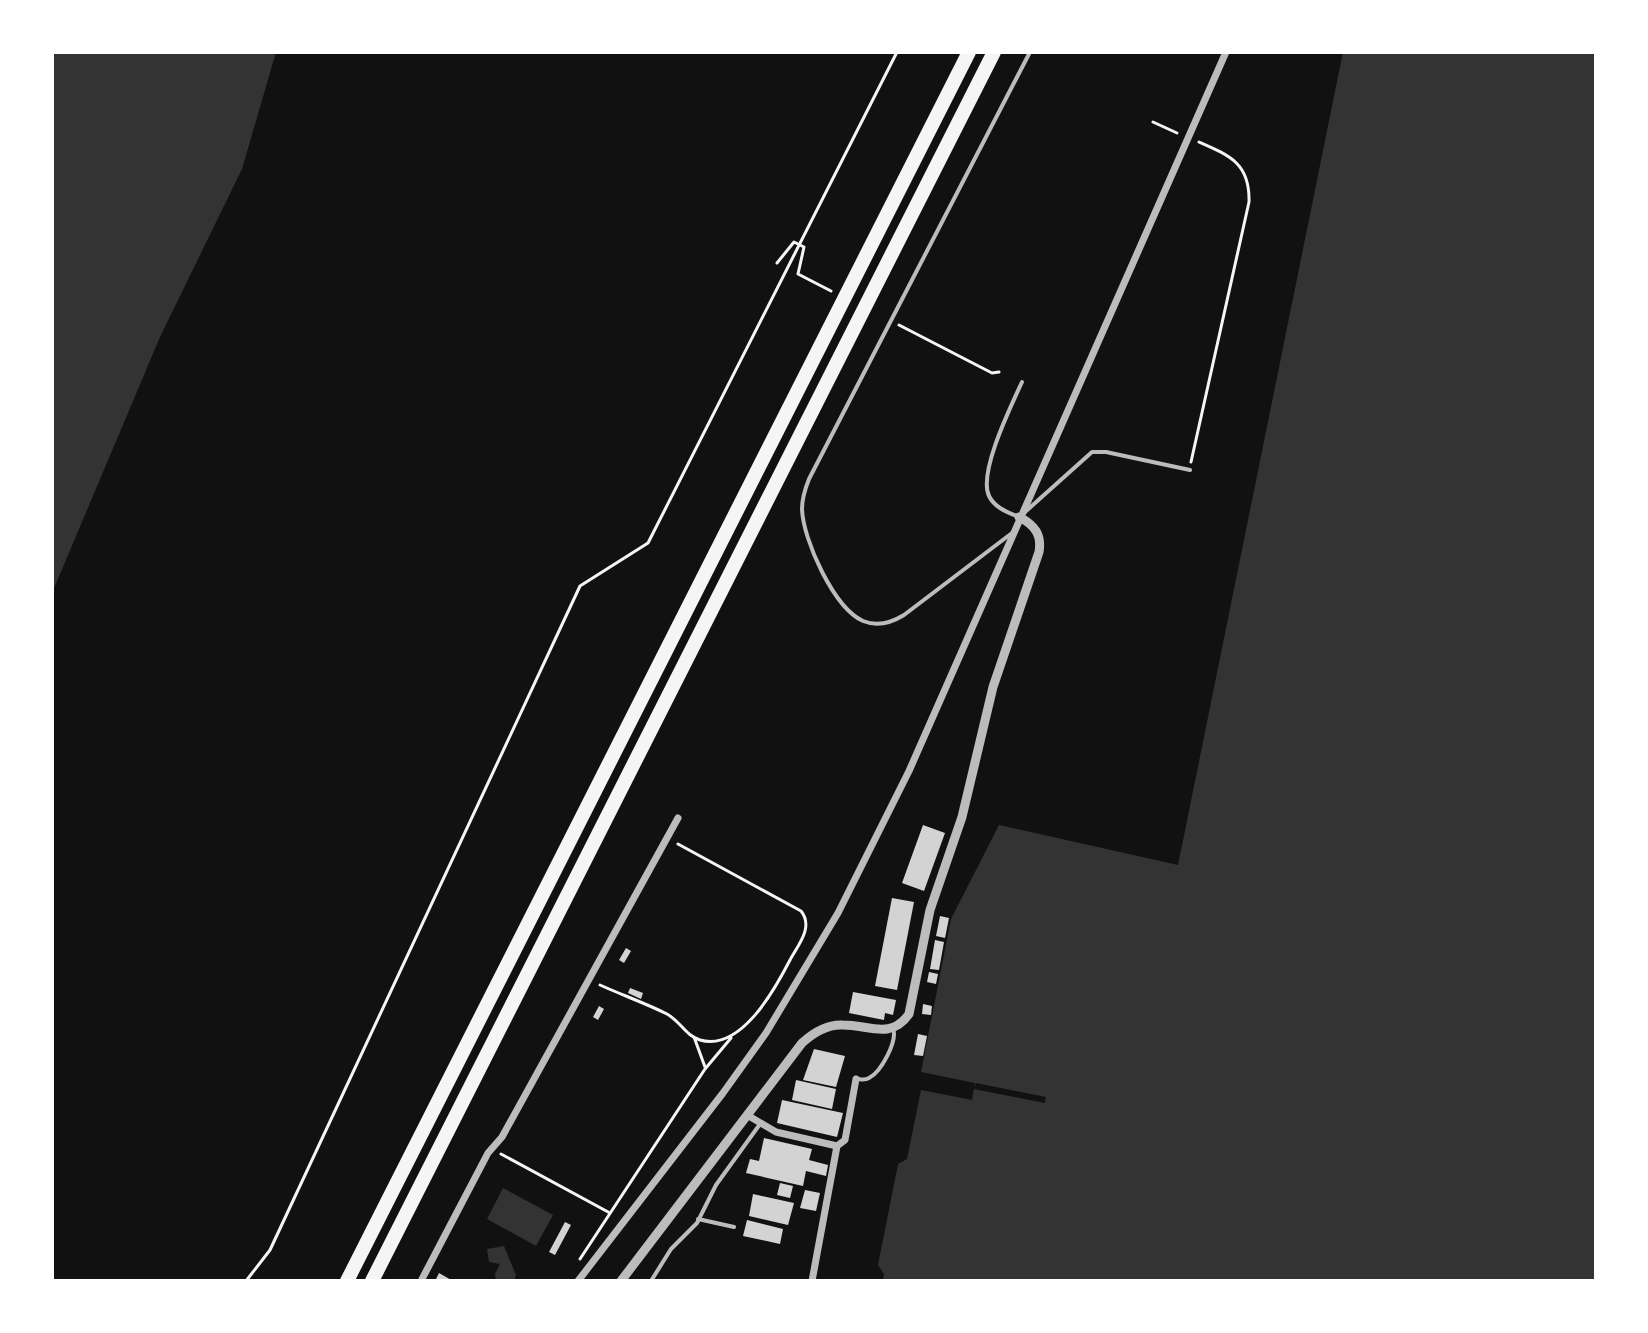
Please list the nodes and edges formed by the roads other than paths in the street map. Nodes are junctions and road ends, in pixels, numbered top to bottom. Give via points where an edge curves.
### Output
1 (969, 52) edge
2 (994, 52) edge
3 (1030, 52) edge
4 (1226, 52) edge
5 (1022, 382) dead end
6 (1190, 470) road end
7 (1019, 517) junction
8 (1013, 531) junction
9 (678, 818) dead end
10 (893, 1028) junction
11 (856, 1079) joint
12 (747, 1115) junction
13 (760, 1124) junction
14 (837, 1146) junction
15 (698, 1219) junction
16 (734, 1227) dead end
17 (347, 1281) edge
18 (372, 1281) edge
19 (421, 1281) edge
20 (578, 1281) edge
21 (621, 1281) edge
22 (651, 1281) edge
23 (812, 1281) edge

1 - 17 highway
2 - 18 highway
3 - 8 lane via 802,501 813,553 827,581 866,623 893,622
4 - 7 street
5 - 7 lane via 986,487 996,506
6 - 7 lane via 1092,452
7 - 8 street
7 - 10 street via 1039,535 1039,552 993,687 962,817 930,910 909,1014
8 - 20 street via 909,771 816,950 723,1093
9 - 19 street
10 - 11 lane via 895,1042 873,1075
10 - 12 street via 832,1026 811,1035
11 - 14 street via 845,1140
12 - 13 street
12 - 21 street
13 - 14 street
13 - 15 lane
14 - 23 street
15 - 16 lane
15 - 22 lane

